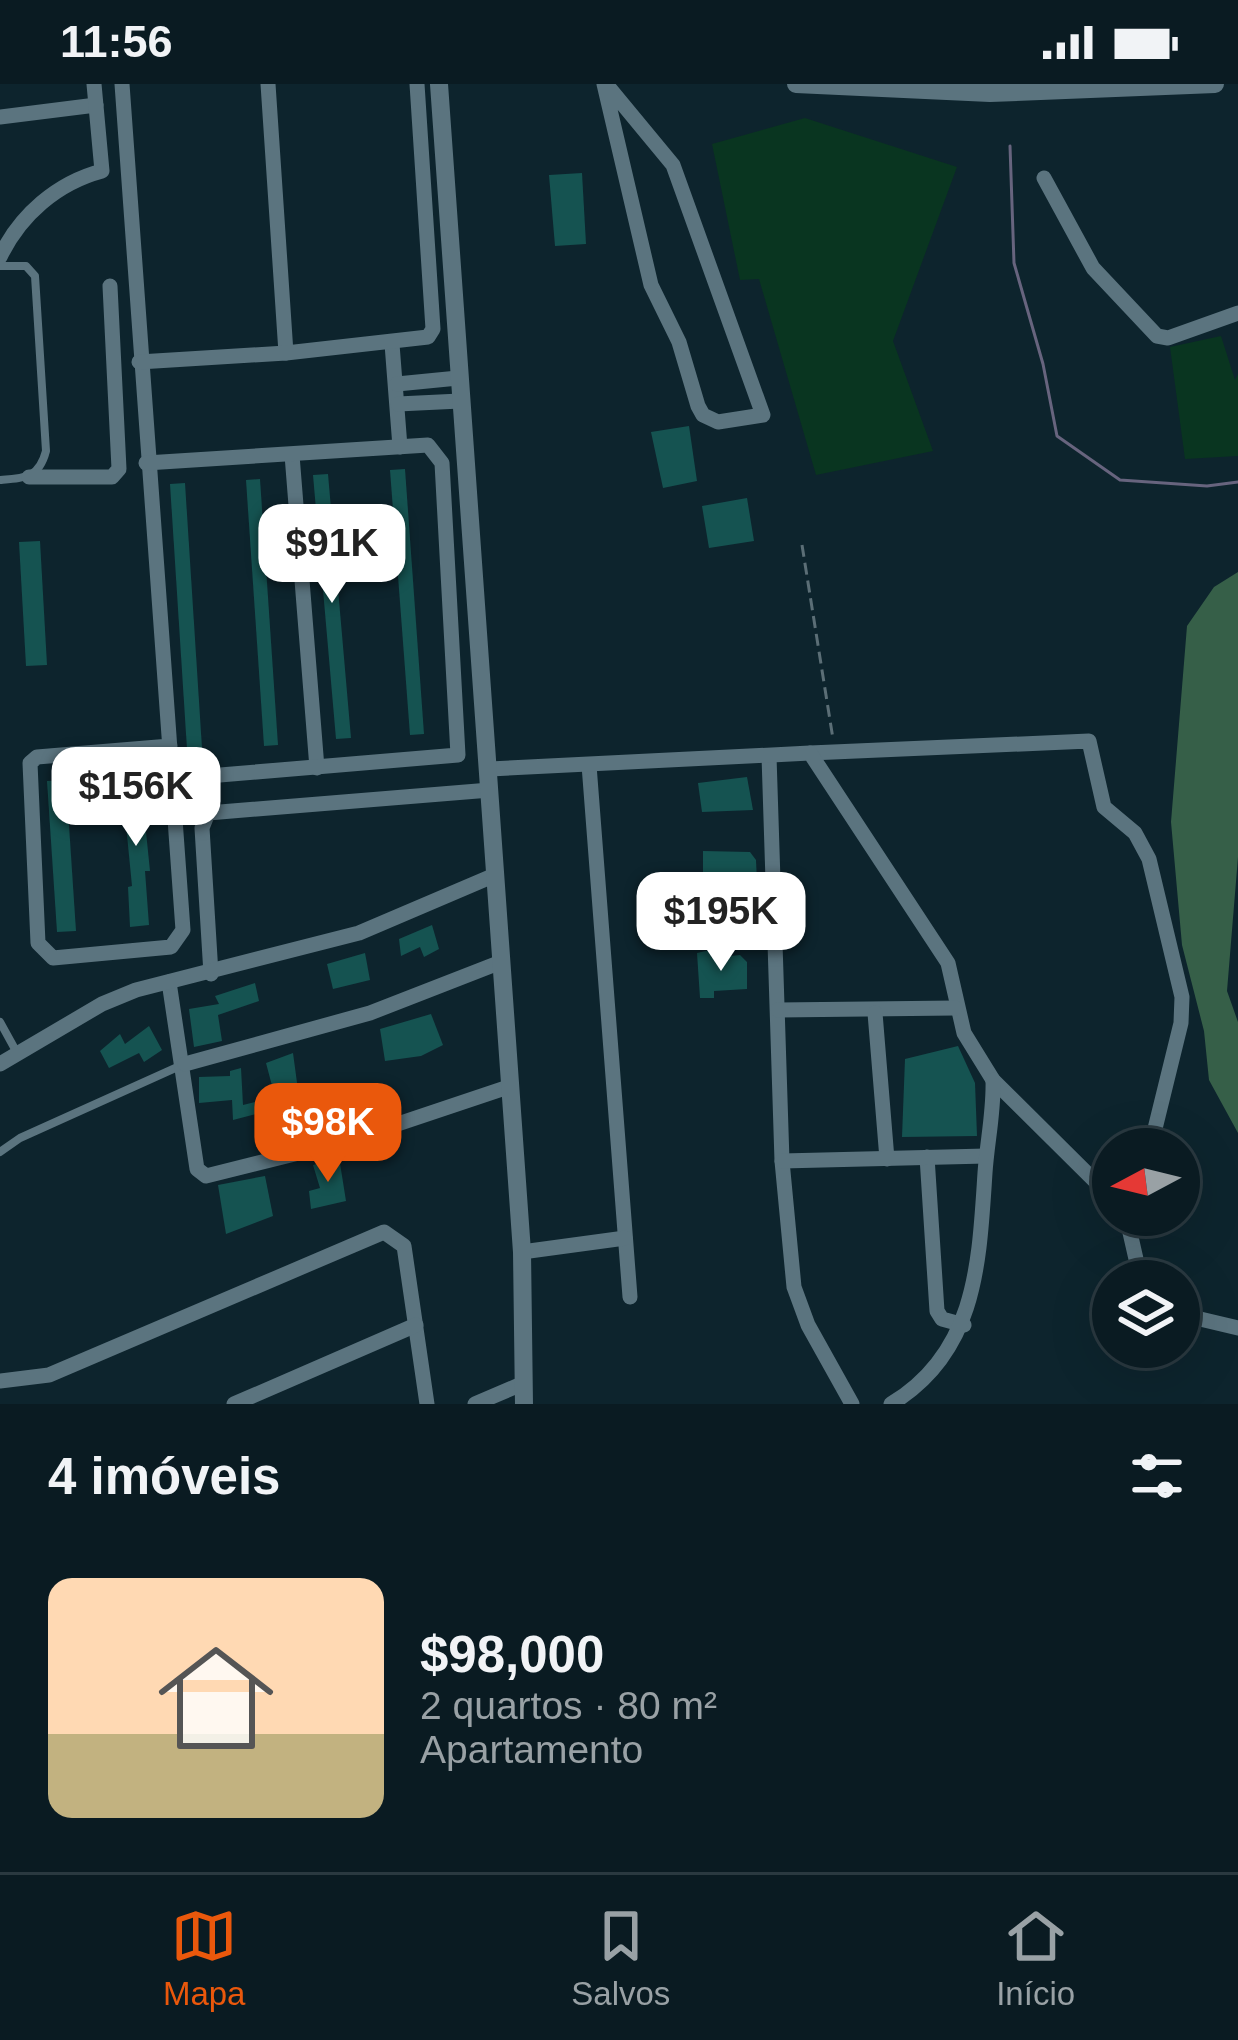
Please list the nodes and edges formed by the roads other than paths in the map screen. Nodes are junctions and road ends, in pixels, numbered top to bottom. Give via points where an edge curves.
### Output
1 (94, 84) edge
2 (122, 84) edge
3 (268, 84) edge
4 (417, 84) edge
5 (439, 84) edge
6 (604, 84) edge
7 (796, 84) edge
8 (1215, 84) edge
9 (96, 105) junction
10 (0, 117) edge
11 (1044, 178) dead end
12 (0, 262) edge
13 (110, 286) dead end
14 (1238, 313) edge
15 (392, 344) junction
16 (286, 353) junction
17 (140, 362) junction
18 (458, 378) junction
19 (397, 384) junction
20 (460, 401) junction
21 (398, 404) junction
22 (400, 447) junction
23 (292, 455) junction
24 (146, 463) junction
25 (29, 477) junction
26 (0, 480) edge
27 (170, 746) junction
28 (810, 753) junction
29 (769, 756) junction
30 (590, 765) junction
31 (317, 768) junction
32 (490, 769) junction
33 (172, 779) junction
34 (490, 790) junction
35 (495, 874) junction
36 (501, 962) junction
37 (212, 974) junction
38 (169, 982) junction
39 (955, 1009) junction
40 (778, 1010) junction
41 (874, 1013) junction
42 (0, 1022) edge
43 (17, 1053) junction
44 (0, 1064) edge
45 (185, 1064) junction
46 (993, 1080) junction
47 (511, 1086) junction
48 (1155, 1128) edge
49 (0, 1152) edge
50 (986, 1156) junction
51 (927, 1157) junction
52 (887, 1159) junction
53 (782, 1161) junction
54 (1092, 1178) edge
55 (625, 1238) junction
56 (522, 1252) junction
57 (630, 1297) dead end
58 (1200, 1319) edge
59 (416, 1325) junction
60 (964, 1325) junction
61 (1238, 1328) edge
62 (0, 1382) edge
63 (524, 1394) edge
64 (234, 1404) edge
65 (427, 1404) edge
66 (475, 1404) edge
67 (852, 1404) edge
68 (891, 1404) edge

1 - 9 street
2 - 17 street
3 - 16 street
4 - 15 street via 433,329 421,341
5 - 18 street
6 - 6 street via 651,285 698,406 718,422 763,415 673,165
7 - 8 street via 990,93
9 - 10 street
9 - 12 street via 102,171 53,191 20,225
11 - 14 street via 1093,268 1157,336
12 - 25 lane via 26,266 37,288 46,451
13 - 25 street via 119,469 112,477
15 - 16 street
15 - 19 street
16 - 17 street
17 - 24 street
18 - 19 street
18 - 20 street
19 - 21 street
20 - 21 street
20 - 32 street
21 - 22 street
22 - 23 street
22 - 31 street via 428,445 442,463 461,747 449,759
23 - 24 street
23 - 31 street
24 - 27 street
25 - 26 lane
27 - 33 street
27 - 33 street via 30,763 44,953 180,941
28 - 29 street
28 - 39 street via 948,963
28 - 48 street via 1090,741 1104,807 1135,832 1149,860 1182,997
29 - 30 street
29 - 40 street
30 - 32 street
30 - 55 street
31 - 33 street
32 - 34 street
34 - 35 street
34 - 37 street via 208,813 202,828
35 - 36 street
35 - 37 street via 359,933
36 - 45 street via 370,1013
36 - 47 street
37 - 38 street
38 - 43 street via 102,1004
38 - 45 street
39 - 41 street
39 - 46 street
40 - 41 street
40 - 53 street
41 - 52 street
42 - 43 lane
43 - 44 street
45 - 47 street via 197,1169 206,1176 347,1142
45 - 49 lane
46 - 50 street
46 - 54 street
47 - 56 street
50 - 51 street
50 - 60 street via 979,1264
51 - 52 street
51 - 60 street via 937,1311
52 - 53 street
53 - 67 street via 794,1287
55 - 56 street
55 - 57 street
56 - 63 street
58 - 61 street
59 - 62 street via 404,1246 384,1232 50,1375
59 - 64 street
59 - 65 street
60 - 68 street via 918,1384
63 - 66 street

